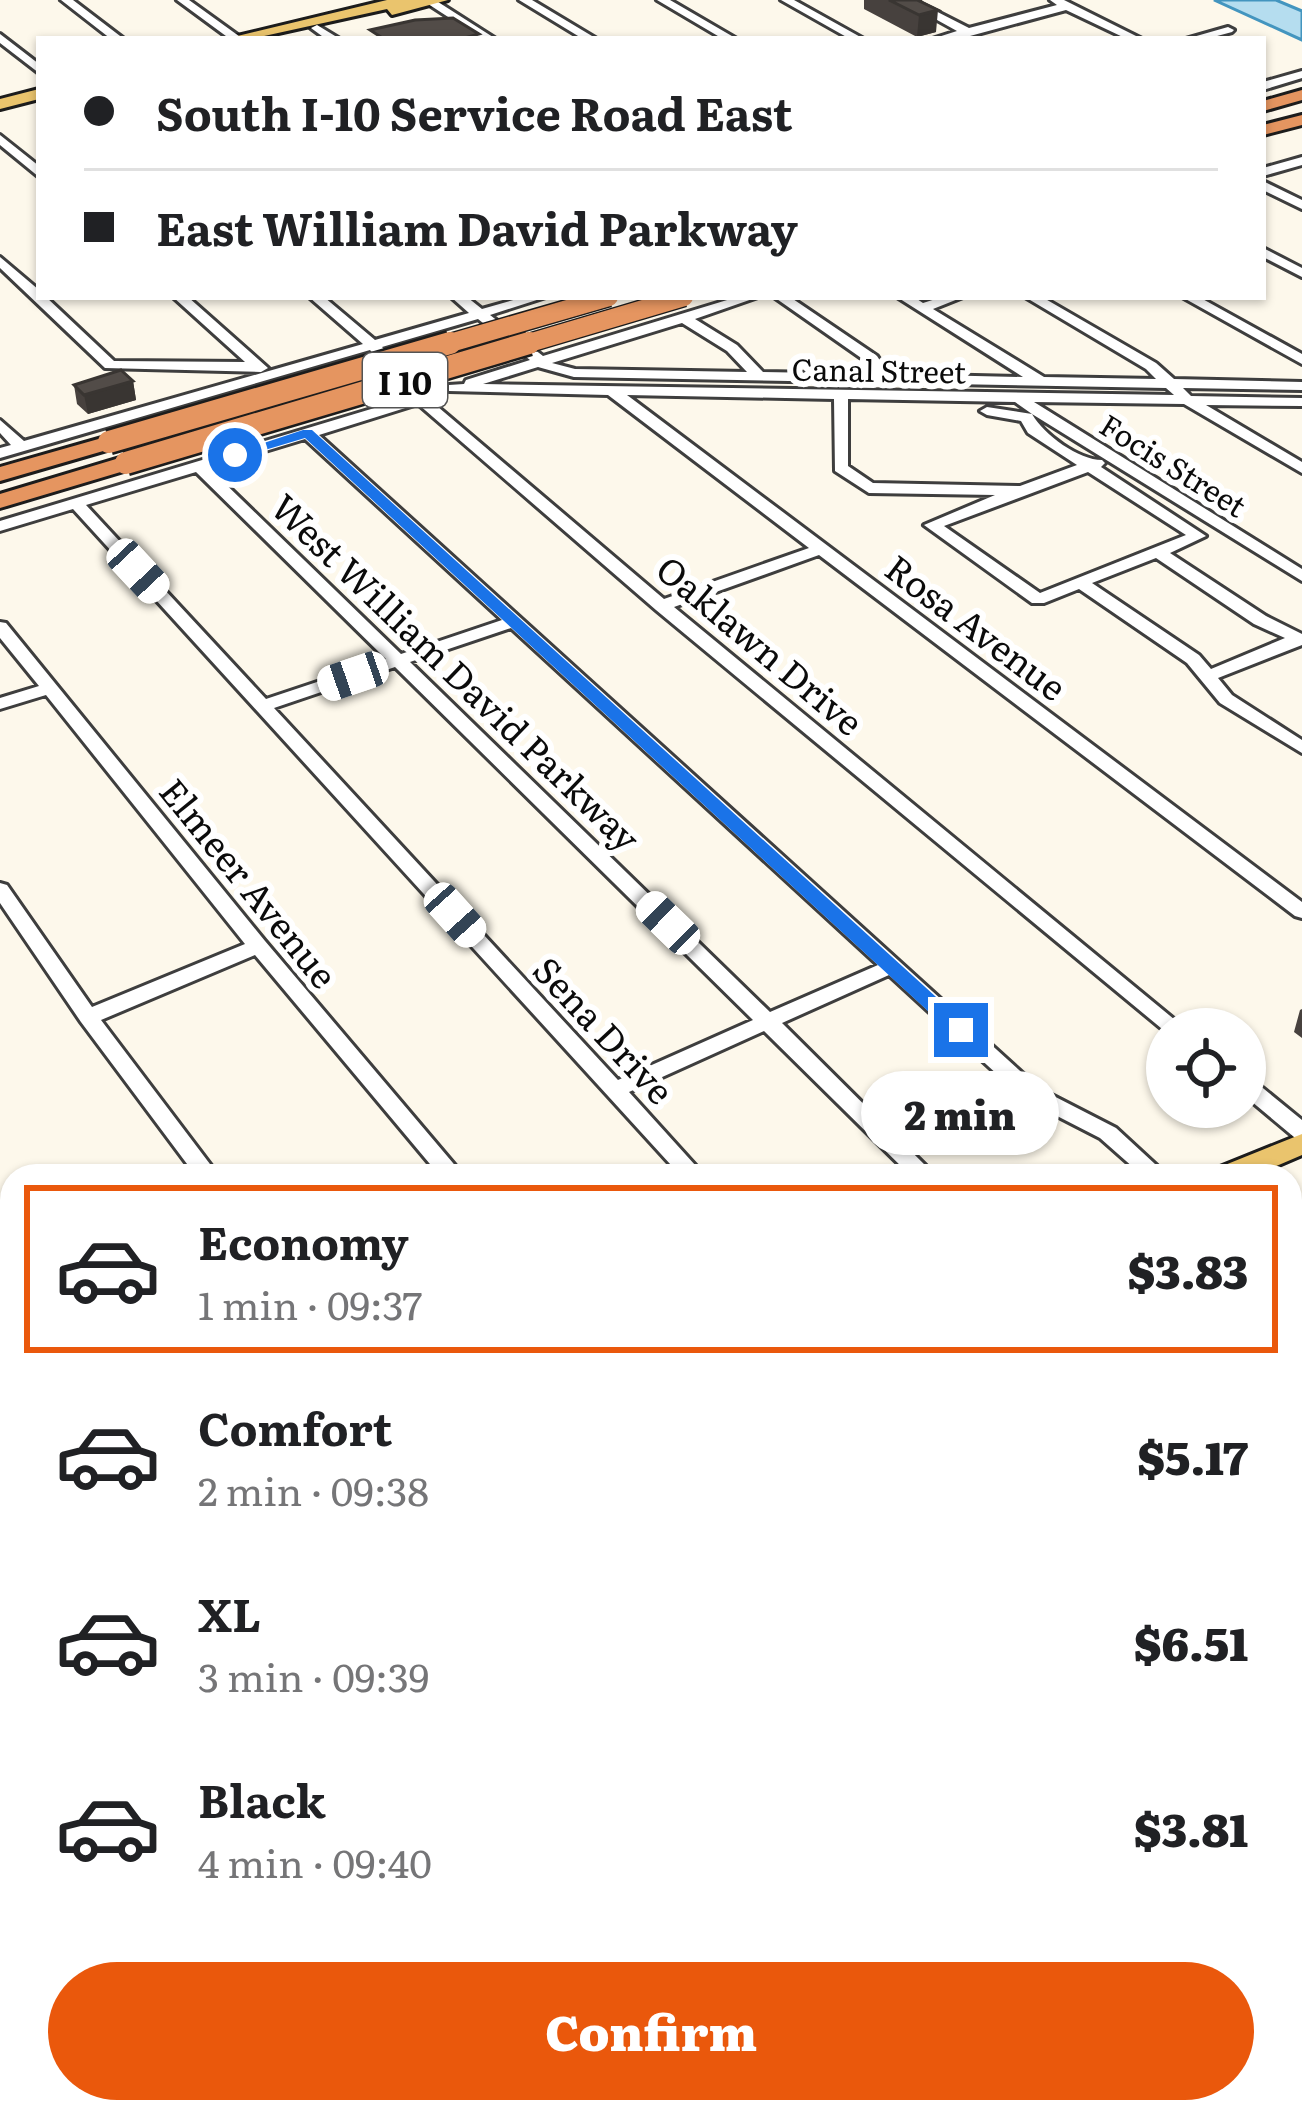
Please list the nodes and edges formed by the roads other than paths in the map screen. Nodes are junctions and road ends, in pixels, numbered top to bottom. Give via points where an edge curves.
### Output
1 (66, 0) edge
2 (182, 0) edge
3 (406, 0) edge
4 (524, 0) edge
5 (662, 0) edge
6 (786, 0) edge
7 (906, 0) edge
8 (1054, 0) edge
9 (433, 1) edge
10 (1068, 6) junction
11 (368, 8) junction
12 (317, 28) junction
13 (472, 28) junction
14 (1228, 30) dead end
15 (454, 32) edge
16 (967, 32) junction
17 (114, 36) edge
18 (231, 36) edge
19 (248, 36) edge
20 (284, 36) edge
21 (329, 36) edge
22 (485, 36) edge
23 (586, 36) edge
24 (726, 36) edge
25 (852, 36) edge
26 (950, 36) edge
27 (976, 36) edge
28 (1130, 36) edge
29 (1204, 36) edge
30 (0, 37) edge
31 (36, 67) edge
32 (1302, 74) edge
33 (36, 83) edge
34 (1266, 85) edge
35 (0, 91) edge
36 (36, 95) edge
37 (1302, 95) edge
38 (0, 104) edge
39 (1266, 105) edge
40 (1302, 117) edge
41 (1266, 126) edge
42 (0, 139) edge
43 (1302, 161) edge
44 (36, 170) edge
45 (1266, 171) edge
46 (1266, 187) edge
47 (1302, 205) edge
48 (1302, 249) edge
49 (1267, 257) edge
50 (0, 261) edge
51 (1302, 273) edge
52 (36, 295) edge
53 (41, 300) edge
54 (183, 300) edge
55 (320, 300) edge
56 (462, 300) edge
57 (529, 300) edge
58 (599, 300) edge
59 (731, 300) edge
60 (785, 300) edge
61 (909, 300) edge
62 (947, 300) edge
63 (1037, 300) edge
64 (1194, 300) edge
65 (684, 307) edge
66 (922, 308) junction
67 (480, 314) junction
68 (373, 345) junction
69 (1302, 360) edge
70 (541, 362) junction
71 (265, 371) junction
72 (760, 376) junction
73 (885, 379) junction
74 (992, 381) junction
75 (1043, 382) junction
76 (1170, 384) junction
77 (1302, 386) edge
78 (454, 388) junction
79 (613, 392) junction
80 (420, 399) junction
81 (1187, 400) junction
82 (841, 402) junction
83 (1302, 402) edge
84 (1015, 405) junction
85 (0, 424) edge
86 (308, 433) junction
87 (21, 447) junction
88 (0, 453) edge
89 (1112, 457) junction
90 (199, 466) junction
91 (1089, 466) junction
92 (1302, 468) edge
93 (0, 474) edge
94 (1022, 491) junction
95 (0, 501) edge
96 (76, 503) junction
97 (0, 526) edge
98 (821, 549) junction
99 (1159, 553) junction
100 (1302, 576) edge
101 (1081, 583) junction
102 (662, 606) junction
103 (512, 622) junction
104 (0, 627) edge
105 (1300, 640) edge
106 (398, 661) junction
107 (1210, 676) junction
108 (50, 688) junction
109 (0, 704) edge
110 (263, 706) junction
111 (1302, 748) edge
112 (0, 889) edge
113 (1302, 912) edge
114 (258, 946) junction
115 (890, 967) junction
116 (1150, 1008) edge
117 (88, 1016) junction
118 (769, 1021) junction
119 (616, 1090) junction
120 (1266, 1102) edge
121 (1302, 1132) edge
122 (1302, 1144) edge
123 (199, 1164) edge
124 (443, 1164) edge
125 (683, 1164) edge
126 (913, 1164) edge
127 (1144, 1164) edge
128 (1254, 1164) edge

1 - 17 street
2 - 18 street
3 - 11 main road
4 - 23 street
5 - 24 street
6 - 25 street
7 - 16 street
8 - 10 street
9 - 12 main road
9 - 13 street
10 - 16 street
10 - 28 street
11 - 12 main road
11 - 19 main road
12 - 20 main road
12 - 21 street
13 - 15 street
13 - 22 street
14 - 29 street
16 - 26 street
16 - 27 street
30 - 31 street
32 - 34 street
33 - 35 main road
36 - 38 main road
37 - 39 highway
40 - 41 highway
42 - 44 street
43 - 45 street
46 - 47 street
48 - 49 street
49 - 51 street
50 - 52 street
53 - 71 street via 110,365
54 - 71 street
55 - 68 street, Oaklawn Drive
56 - 67 street
57 - 67 street
58 - 93 highway, I 10, bridge
59 - 65 street
60 - 73 street via 872,358
61 - 66 street
62 - 66 street
63 - 76 street
64 - 69 street
65 - 70 street
65 - 72 street
65 - 95 highway, I 10, bridge
66 - 75 street
67 - 68 street
67 - 70 street
68 - 71 street
68 - 80 street, Oaklawn Drive
70 - 72 street, Canal Street via 574,374
70 - 78 street
71 - 87 street
72 - 73 street, Canal Street
73 - 74 street, Canal Street
74 - 75 street, Canal Street
74 - 84 street
75 - 76 street, Canal Street
76 - 77 street, Canal Street
76 - 81 street
78 - 79 street, Canal Street
78 - 80 street
79 - 82 street, Canal Street
79 - 98 street, Rosa Avenue
80 - 86 street
80 - 102 street, Oaklawn Drive
81 - 83 street, Canal Street
81 - 84 street, Canal Street
81 - 92 street
82 - 84 street, Canal Street
82 - 94 street via 840,469 868,488
84 - 89 street, Focis Street
84 - 91 street via 1033,430
85 - 87 street
86 - 90 street
86 - 103 street
87 - 88 street
89 - 91 street
89 - 100 street, Focis Street
90 - 96 street
90 - 106 street, West William David Parkway
91 - 94 street
91 - 99 street via 1198,536
94 - 101 street via 932,525 1038,599
96 - 97 street
96 - 110 street, Sena Drive
98 - 102 street
98 - 113 street, Rosa Avenue
99 - 101 street
99 - 105 street
101 - 107 street
102 - 116 street, Oaklawn Drive
103 - 106 street
103 - 115 street
104 - 108 street, Elmeer Avenue
105 - 107 street
106 - 110 street
106 - 118 street, West William David Parkway
107 - 111 street via 1226,699
108 - 109 street
108 - 114 street, Elmeer Avenue
110 - 119 street, Sena Drive
112 - 117 street
114 - 117 street
114 - 124 street, Elmeer Avenue
115 - 118 street
115 - 127 street via 1032,1094 1108,1132
117 - 123 street
118 - 119 street
118 - 126 street, West William David Parkway
119 - 125 street, Sena Drive
120 - 121 street
122 - 128 main road

